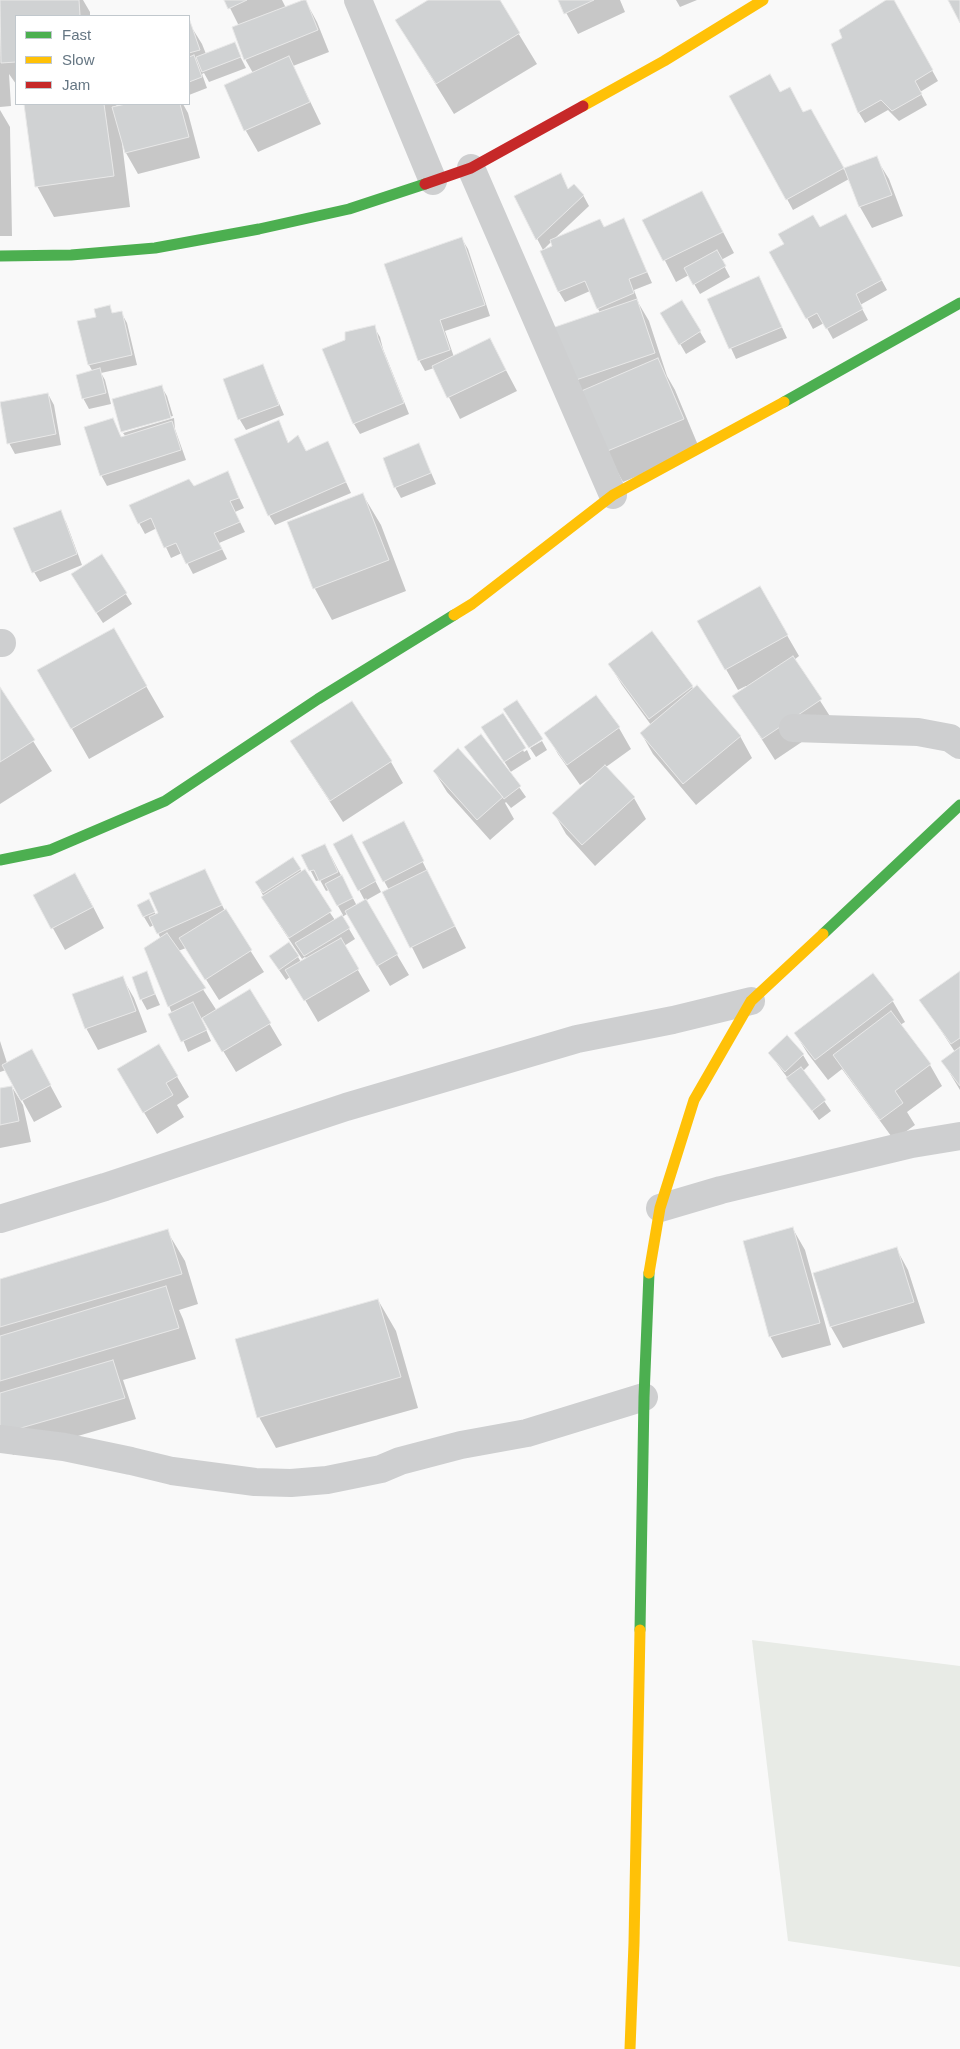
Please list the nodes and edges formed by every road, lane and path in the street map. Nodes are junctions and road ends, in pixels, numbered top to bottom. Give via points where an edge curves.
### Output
1 (358, 0) edge
2 (763, 0) edge
3 (471, 168) junction
4 (433, 180) junction
5 (0, 256) edge
6 (960, 303) edge
7 (613, 495) junction
8 (793, 728) dead end
9 (960, 745) edge
10 (960, 805) edge
11 (0, 860) edge
12 (751, 1001) junction
13 (960, 1136) edge
14 (660, 1208) junction
15 (0, 1219) edge
16 (644, 1397) junction
17 (0, 1439) edge
18 (630, 2049) edge

1 - 4 street
2 - 3 street via 664,61
3 - 4 street
3 - 7 street
4 - 5 street via 349,209 155,248 71,255
6 - 7 street
7 - 11 street via 472,604 318,699 165,801 50,850
8 - 9 street via 918,732 950,738
10 - 12 street
12 - 14 street via 694,1100
12 - 15 street via 577,1039 346,1107
13 - 14 street via 893,1148
14 - 16 street via 649,1266
16 - 17 street via 527,1433 452,1447 381,1469 327,1480 290,1483 172,1472 64,1447
16 - 18 street

